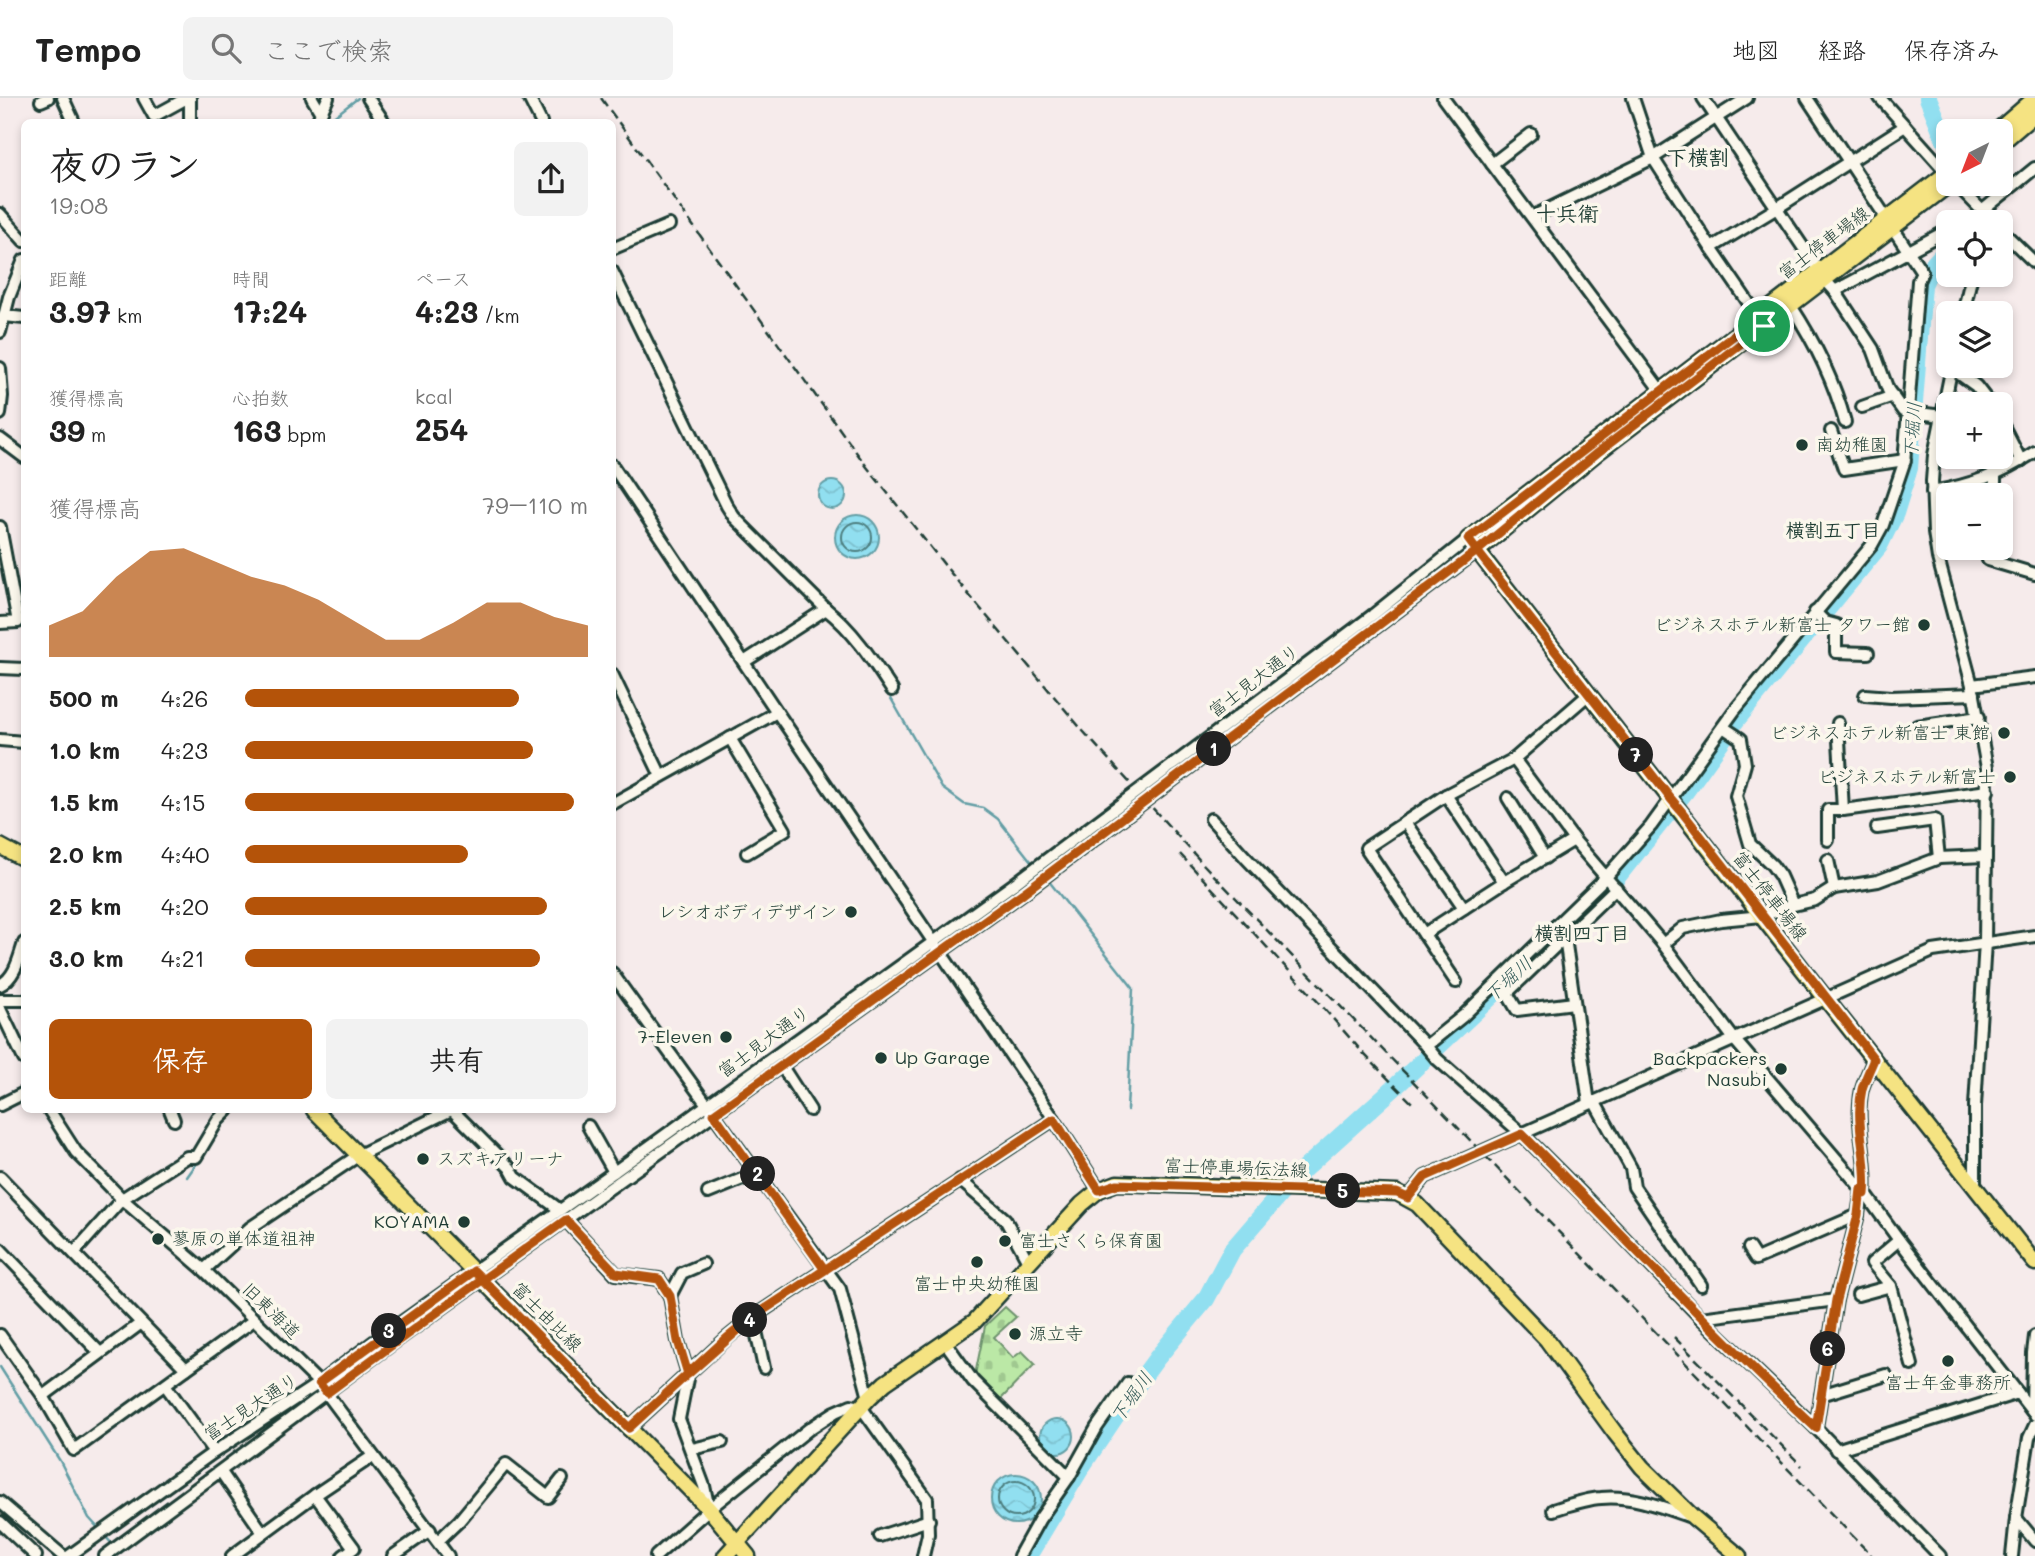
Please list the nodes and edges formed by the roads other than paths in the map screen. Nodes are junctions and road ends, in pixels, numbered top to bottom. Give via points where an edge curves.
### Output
1 (63, 98) edge
2 (144, 98) edge
3 (188, 98) edge
4 (312, 98) edge
5 (328, 98) edge
6 (368, 98) edge
7 (529, 98) edge
8 (1443, 98) edge
9 (1633, 98) edge
10 (1703, 98) edge
11 (1747, 98) edge
12 (1807, 98) edge
13 (1880, 98) edge
14 (2035, 98) edge
15 (2035, 114) edge
16 (319, 118) edge
17 (1716, 118) junction
18 (73, 119) edge
19 (190, 119) edge
20 (382, 119) edge
21 (540, 119) edge
22 (2011, 119) edge
23 (1905, 126) junction
24 (2013, 133) edge
25 (1531, 134) dead end
26 (1653, 158) junction
27 (1936, 161) edge
28 (1849, 162) junction
29 (1492, 163) junction
30 (2035, 169) edge
31 (1936, 188) edge
32 (1967, 196) edge
33 (1777, 208) junction
34 (1980, 210) edge
35 (1995, 210) edge
36 (0, 214) edge
37 (1532, 217) junction
38 (1889, 224) junction
39 (669, 225) dead end
40 (1936, 236) edge
41 (21, 238) edge
42 (2013, 242) edge
43 (616, 247) edge
44 (1711, 248) junction
45 (1908, 251) junction
46 (2035, 263) edge
47 (21, 266) edge
48 (616, 279) edge
49 (1826, 280) junction
50 (5, 296) edge
51 (1791, 306) junction
52 (4, 316) junction
53 (21, 318) edge
54 (1761, 322) junction
55 (0, 332) edge
56 (0, 368) edge
57 (1966, 378) edge
58 (1981, 392) edge
59 (1665, 396) junction
60 (1893, 396) junction
61 (1862, 407) dead end
62 (1913, 412) junction
63 (0, 414) edge
64 (1936, 415) edge
65 (1845, 422) dead end
66 (1831, 431) dead end
67 (0, 439) edge
68 (1936, 444) edge
69 (2013, 445) edge
70 (2035, 452) edge
71 (21, 455) edge
72 (1905, 460) junction
73 (2021, 461) junction
74 (616, 472) edge
75 (1995, 475) junction
76 (1995, 483) edge
77 (1932, 492) junction
78 (0, 527) edge
79 (1472, 545) junction
80 (1988, 560) edge
81 (2035, 574) edge
82 (826, 609) junction
83 (1815, 612) junction
84 (1376, 619) junction
85 (0, 623) edge
86 (1867, 653) dead end
87 (744, 662) junction
88 (0, 668) edge
89 (21, 669) edge
90 (2035, 677) edge
91 (616, 682) edge
92 (1973, 689) junction
93 (892, 690) dead end
94 (1589, 694) junction
95 (1865, 695) dead end
96 (777, 712) junction
97 (1979, 717) junction
98 (1838, 723) dead end
99 (1917, 726) dead end
100 (1723, 727) junction
101 (730, 738) junction
102 (0, 740) edge
103 (21, 742) edge
104 (1514, 760) junction
105 (661, 776) junction
106 (1988, 791) junction
107 (1446, 795) junction
108 (1508, 798) dead end
109 (1671, 799) junction
110 (616, 802) edge
111 (1843, 810) junction
112 (1211, 819) dead end
113 (1405, 822) junction
114 (1877, 828) dead end
115 (1574, 840) junction
116 (1828, 840) dead end
117 (2, 851) edge
118 (747, 853) dead end
119 (1986, 856) junction
120 (21, 858) edge
121 (1545, 858) junction
122 (1939, 858) junction
123 (1828, 860) dead end
124 (1606, 877) junction
125 (1504, 882) junction
126 (1616, 888) junction
127 (1834, 888) junction
128 (1793, 905) junction
129 (1464, 908) junction
130 (1762, 916) junction
131 (1424, 934) junction
132 (2035, 936) edge
133 (1565, 938) junction
134 (934, 941) junction
135 (1985, 942) junction
136 (1663, 944) junction
137 (21, 951) edge
138 (941, 952) junction
139 (616, 979) edge
140 (1456, 982) dead end
141 (0, 985) edge
142 (1826, 999) junction
143 (0, 1000) edge
144 (21, 1000) edge
145 (1574, 1003) junction
146 (0, 1009) edge
147 (1734, 1039) junction
148 (1426, 1046) junction
149 (21, 1053) edge
150 (1874, 1059) junction
151 (781, 1065) junction
152 (21, 1094) edge
153 (1592, 1102) junction
154 (0, 1105) edge
155 (710, 1109) junction
156 (810, 1110) dead end
157 (51, 1113) edge
158 (225, 1113) edge
159 (317, 1113) edge
160 (446, 1113) edge
161 (455, 1113) edge
162 (1054, 1119) junction
163 (588, 1126) dead end
164 (1522, 1134) junction
165 (359, 1155) junction
166 (614, 1172) junction
167 (757, 1173) junction
168 (0, 1177) edge
169 (960, 1180) junction
170 (1975, 1186) junction
171 (1099, 1190) junction
172 (1863, 1191) junction
173 (708, 1193) dead end
174 (1408, 1198) junction
175 (122, 1199) junction
176 (563, 1215) junction
177 (1858, 1215) junction
178 (1899, 1240) junction
179 (1749, 1248) dead end
180 (0, 1249) edge
181 (74, 1254) junction
182 (1029, 1263) junction
183 (2035, 1263) edge
184 (703, 1264) dead end
185 (204, 1270) junction
186 (825, 1270) junction
187 (478, 1275) junction
188 (1701, 1284) dead end
189 (1891, 1286) junction
190 (1858, 1295) dead end
191 (670, 1296) junction
192 (1836, 1300) junction
193 (753, 1317) junction
194 (1701, 1318) junction
195 (254, 1320) junction
196 (140, 1324) junction
197 (0, 1335) edge
198 (2035, 1336) edge
199 (945, 1342) junction
200 (100, 1353) junction
201 (1912, 1365) dead end
202 (764, 1368) dead end
203 (186, 1369) junction
204 (688, 1374) junction
205 (1886, 1375) dead end
206 (319, 1383) junction
207 (1128, 1383) dead end
208 (166, 1385) junction
209 (327, 1393) junction
210 (2018, 1393) junction
211 (1821, 1395) junction
212 (43, 1396) junction
213 (865, 1402) junction
214 (2034, 1413) edge
215 (2035, 1424) edge
216 (629, 1428) junction
217 (1816, 1428) junction
218 (722, 1442) dead end
219 (692, 1449) junction
220 (1836, 1450) junction
221 (214, 1452) junction
222 (373, 1456) junction
223 (221, 1472) junction
224 (1069, 1477) junction
225 (562, 1479) dead end
226 (316, 1495) junction
227 (0, 1502) edge
228 (709, 1509) junction
229 (1553, 1510) dead end
230 (1694, 1518) junction
231 (2016, 1518) junction
232 (929, 1520) junction
233 (0, 1522) edge
234 (430, 1530) junction
235 (263, 1533) junction
236 (880, 1536) dead end
237 (438, 1541) junction
238 (2035, 1541) edge
239 (737, 1543) junction
240 (36, 1556) edge
241 (63, 1556) edge
242 (69, 1556) edge
243 (105, 1556) edge
244 (232, 1556) edge
245 (343, 1556) edge
246 (393, 1556) edge
247 (448, 1556) edge
248 (656, 1556) edge
249 (725, 1556) edge
250 (748, 1556) edge
251 (923, 1556) edge
252 (1019, 1556) edge
253 (1739, 1556) edge
254 (1940, 1556) edge
255 (2012, 1556) edge

1 - 18 street
2 - 3 street via 154,116
3 - 19 street
4 - 16 street
5 - 16 street
6 - 20 street
7 - 21 street
8 - 29 street
9 - 26 street
10 - 17 street
11 - 17 street
12 - 28 street
13 - 23 street
14 - 22 main road
15 - 24 main road
17 - 26 street
17 - 33 street
23 - 27 street
23 - 28 street
25 - 29 street
26 - 37 street
26 - 44 street
28 - 33 street
28 - 38 street
29 - 37 street
30 - 35 street
31 - 38 main road, 富士停車場線
32 - 34 street
33 - 44 street
33 - 49 street
36 - 41 street
37 - 59 street
38 - 45 street
38 - 49 main road, 富士停車場線
39 - 43 street
40 - 45 street
42 - 46 street
44 - 54 street
45 - 49 street
45 - 62 street via 1922,272
47 - 50 street
48 - 82 street via 734,517
49 - 51 main road, 富士停車場線
49 - 54 main road, 富士停車場線
49 - 60 street via 1873,349
50 - 52 street
51 - 54 main road, 富士停車場線
51 - 65 street via 1807,330
52 - 53 street
52 - 55 street
54 - 59 main road, 富士停車場線
56 - 63 street
57 - 58 street
59 - 79 main road, 富士停車場線
60 - 61 street
60 - 62 street via 1903,411
62 - 64 street
62 - 72 street
66 - 72 street via 1844,469
67 - 71 street
68 - 77 street
69 - 73 street
70 - 73 street
72 - 83 street via 1872,545
73 - 75 street
74 - 87 street
75 - 76 street
75 - 77 street
77 - 92 street via 1938,558
78 - 85 street via 18,622
79 - 84 street, 富士見大通り
79 - 94 main road, 富士停車場線
80 - 81 street
82 - 87 street
82 - 93 street via 868,653
83 - 86 street via 1836,625 1836,652
83 - 100 street
84 - 134 street, 富士見大通り, bridge
84 - 138 street, 富士見大通り, bridge
87 - 96 street
88 - 89 street
90 - 92 street
91 - 105 street
92 - 95 street
92 - 97 street
94 - 104 street
94 - 109 main road, 富士停車場線
96 - 101 street
96 - 134 street
97 - 99 street
97 - 106 street
98 - 111 street
100 - 109 street
100 - 128 street via 1741,738 1745,764 1736,796 1750,844 1780,876
101 - 105 street
101 - 118 street via 785,830
102 - 103 street
104 - 107 street
104 - 115 street
105 - 110 street
106 - 111 street
106 - 119 street
107 - 113 street
107 - 125 street
108 - 121 street
109 - 124 street
109 - 130 main road, 富士停車場線
111 - 116 street via 1828,810
112 - 148 street
113 - 129 street
113 - 131 street via 1366,848
114 - 122 street via 1934,820
115 - 121 street
115 - 124 street
117 - 120 main road
119 - 122 street
119 - 135 street
121 - 125 street
122 - 127 street via 1878,881
123 - 127 street
124 - 126 street
124 - 148 street
125 - 129 street
126 - 133 street
126 - 136 street
127 - 128 street via 1815,900
128 - 130 street
129 - 131 street
130 - 136 street via 1682,928
130 - 142 main road, 富士停車場線
131 - 140 street
132 - 135 street
133 - 145 street
133 - 145 street via 1507,993 1517,1010
134 - 138 street
134 - 155 street, 富士見大通り
135 - 142 street via 1933,951
135 - 170 street
136 - 147 street
137 - 141 street via 12,976
138 - 151 street, 富士見大通り
138 - 162 street
139 - 155 street
142 - 147 street
142 - 150 main road, 富士停車場線
143 - 144 street
145 - 153 street
146 - 149 street
147 - 153 street
147 - 172 street
148 - 164 street
150 - 170 main road, 富士停車場線
150 - 172 street via 1860,1107 1867,1177
151 - 155 street, 富士見大通り
151 - 156 street
152 - 154 street
153 - 164 street
153 - 188 street via 1631,1168 1634,1187
155 - 166 street, 富士見大通り
155 - 167 street
155 - 176 street, 富士見大通り
157 - 175 street, 旧東海道 via 76,1152
158 - 175 street via 196,1157 187,1157
159 - 165 main road, 富士由比線
160 - 165 street
161 - 176 street via 515,1177
162 - 169 street
162 - 171 street
163 - 166 street
164 - 174 street via 1425,1177
164 - 194 street
165 - 185 street via 250,1228
165 - 187 main road, 富士由比線
166 - 176 street, 富士見大通り
167 - 173 street
167 - 186 street
168 - 181 street
169 - 182 street via 1005,1219
169 - 186 street
170 - 183 main road, 富士停車場線
171 - 174 main road, 富士停車場伝法線 via 1117,1184 1397,1193
171 - 182 main road
172 - 177 street
172 - 178 street
174 - 230 main road via 1547,1340 1635,1458
175 - 181 street
175 - 185 street, 旧東海道
176 - 187 street, 富士見大通り
176 - 191 street via 616,1273 659,1279
177 - 179 street via 1756,1259
177 - 192 street
178 - 189 street via 1872,1263
178 - 210 street
180 - 200 street
181 - 196 street
182 - 199 main road via 975,1321
184 - 191 street via 682,1273
185 - 195 street, 旧東海道
186 - 193 street
186 - 213 street via 840,1289
187 - 206 street, 富士見大通り
187 - 209 street, 富士見大通り
187 - 216 main road, 富士由比線
189 - 190 street
189 - 201 street
191 - 204 street
192 - 194 street
192 - 211 street
193 - 202 street
193 - 204 street
194 - 217 street
195 - 203 street
195 - 206 street, 旧東海道
196 - 200 street
196 - 203 street
197 - 212 street
198 - 214 street
199 - 213 main road
199 - 224 street via 973,1381
200 - 212 street
203 - 208 street
204 - 216 street
204 - 219 street via 679,1419
205 - 211 street
206 - 209 street, 旧東海道
206 - 221 street, 富士見大通り
207 - 224 street
208 - 212 street via 74,1450
208 - 221 street
209 - 222 street, 旧東海道
209 - 223 street, 富士見大通り
210 - 214 street
210 - 220 street
211 - 217 street
213 - 228 street via 835,1412 808,1429
213 - 232 street via 928,1499
213 - 239 main road
215 - 231 street
216 - 228 main road, 富士由比線
217 - 220 street
218 - 219 street
219 - 228 street
220 - 254 street
221 - 242 street, 富士見大通り
222 - 226 street
222 - 234 street, 旧東海道
223 - 235 street
223 - 243 street, 富士見大通り
224 - 252 street
225 - 237 street via 548,1497 506,1464
226 - 235 street
226 - 245 street via 354,1548
227 - 241 street
228 - 239 main road, 富士由比線
228 - 248 street
229 - 230 street via 1601,1498 1630,1498
230 - 253 main road
231 - 238 street
231 - 255 street
232 - 236 street
232 - 251 street
233 - 240 street
234 - 237 street, 旧東海道
234 - 246 street
235 - 244 street
237 - 247 street, 旧東海道
239 - 249 main road
239 - 250 main road, 富士由比線

